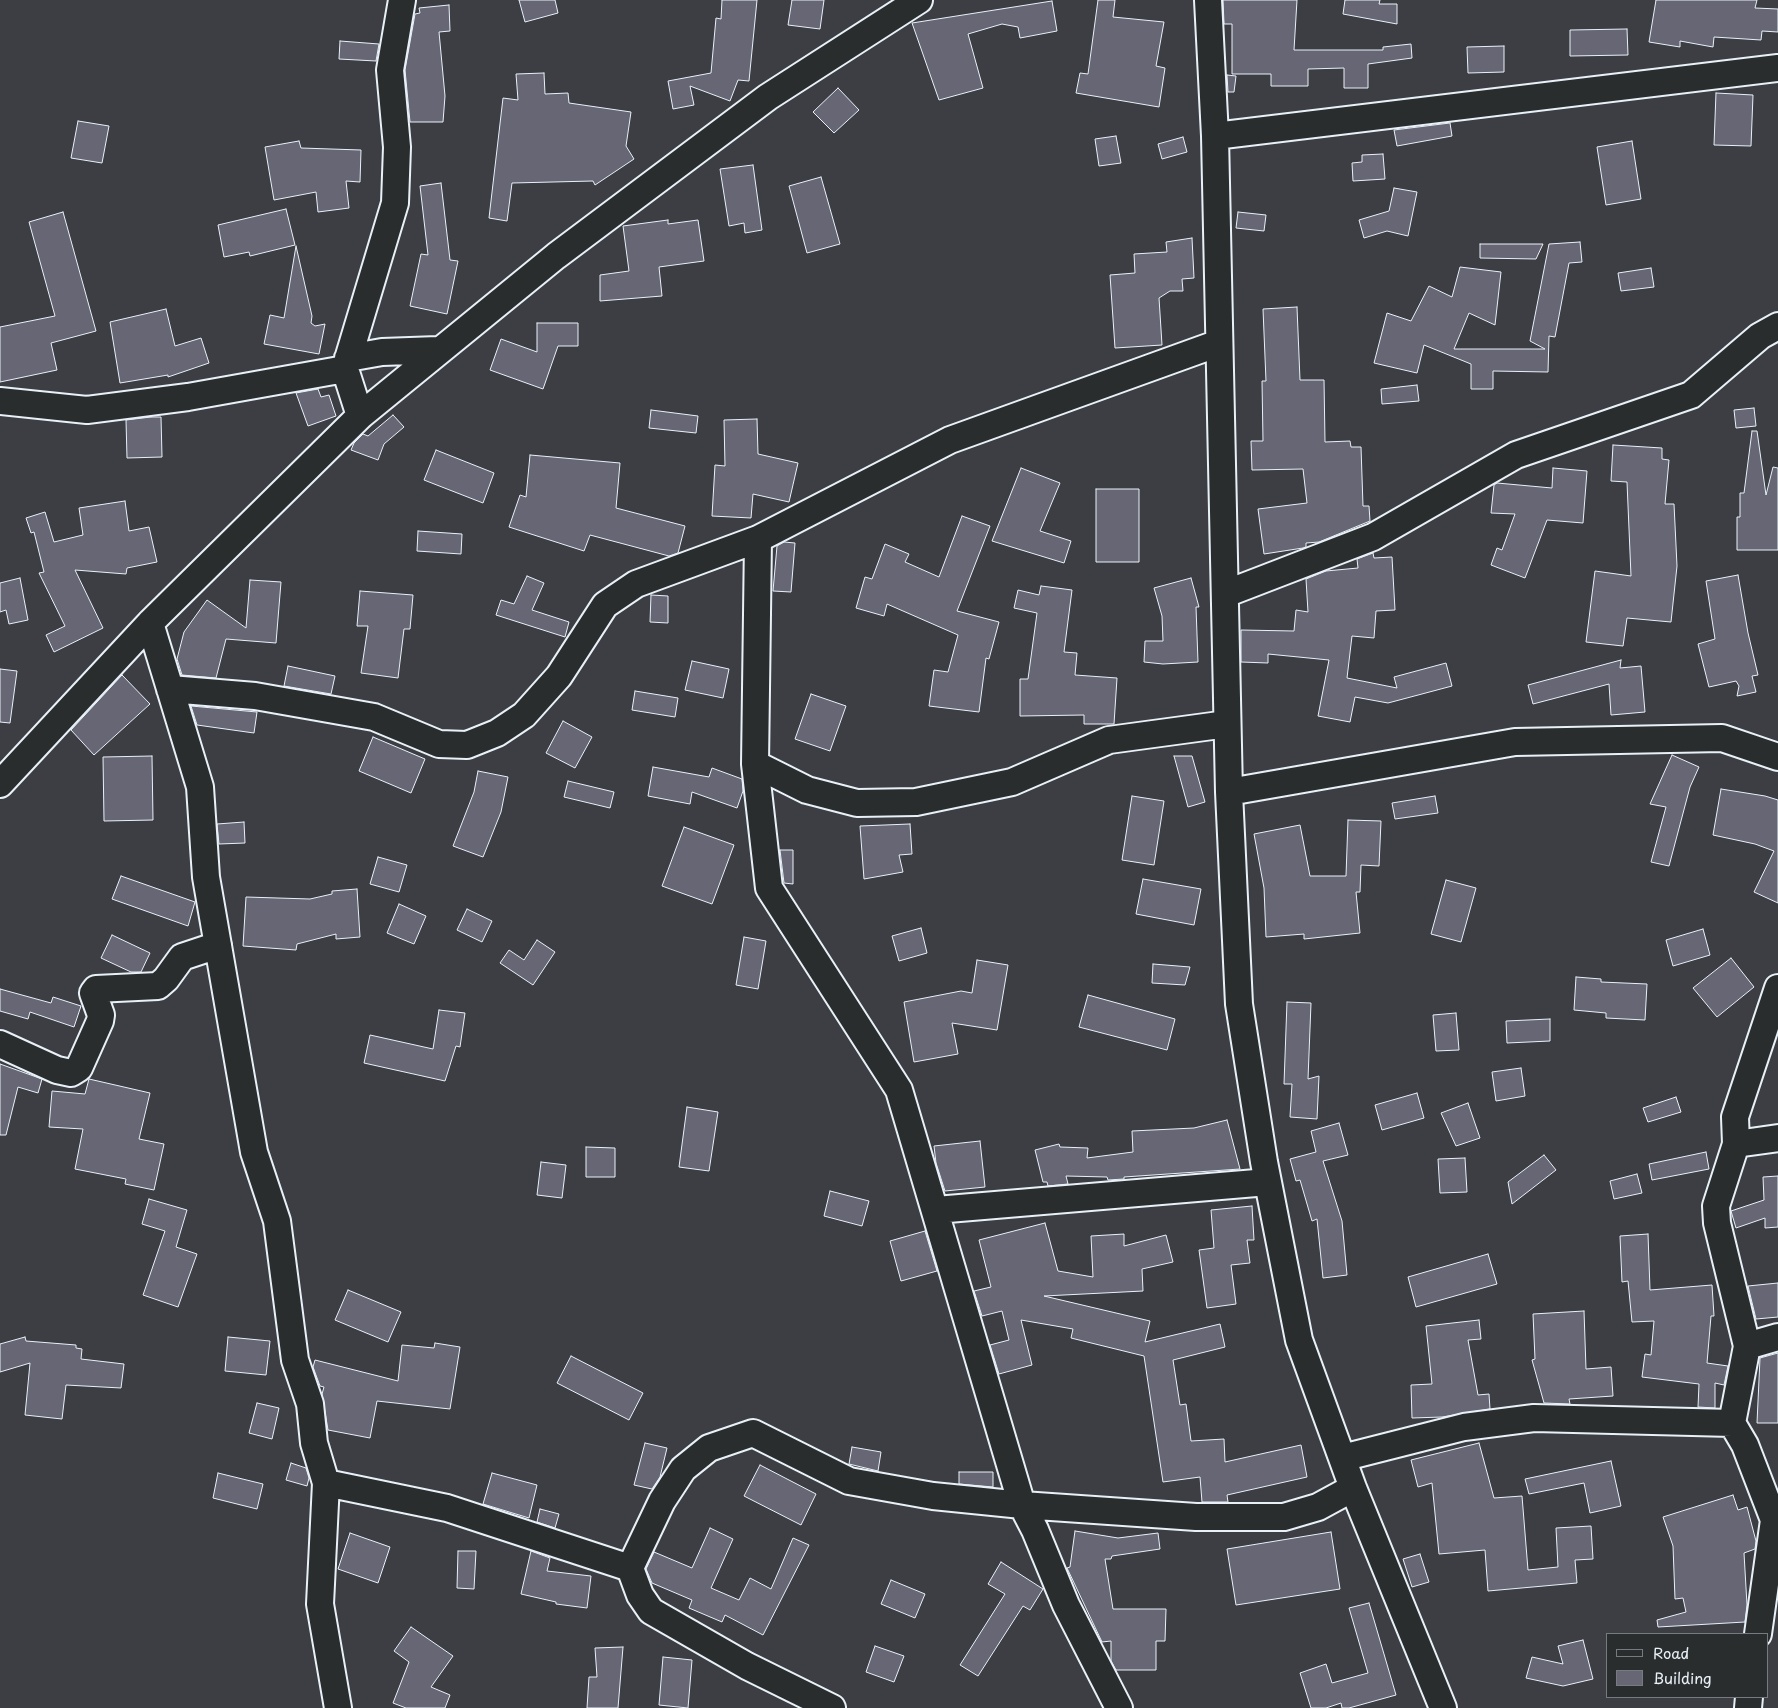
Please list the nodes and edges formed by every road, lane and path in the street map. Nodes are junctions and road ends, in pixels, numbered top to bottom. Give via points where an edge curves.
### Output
1 (402, 0) edge
2 (919, 0) edge
3 (1208, 0) edge
4 (1778, 68) edge
5 (1215, 136) junction
6 (1778, 326) edge
7 (1219, 343) junction
8 (438, 350) junction
9 (346, 363) junction
10 (0, 401) edge
11 (360, 416) junction
12 (758, 539) junction
13 (1225, 594) junction
14 (150, 623) junction
15 (170, 689) junction
16 (1227, 724) junction
17 (1778, 756) edge
18 (755, 764) junction
19 (0, 784) edge
20 (1229, 792) junction
21 (218, 945) junction
22 (1778, 988) edge
23 (0, 1044) edge
24 (1778, 1138) edge
25 (1736, 1144) junction
26 (1268, 1182) junction
27 (936, 1210) junction
28 (1778, 1338) edge
29 (1747, 1346) junction
30 (1732, 1422) junction
31 (1342, 1458) junction
32 (326, 1483) junction
33 (1353, 1488) junction
34 (1022, 1505) junction
35 (1776, 1520) edge
36 (630, 1568) junction
37 (1758, 1633) edge
38 (338, 1708) edge
39 (832, 1708) edge
40 (1119, 1708) edge
41 (1443, 1708) edge

1 - 9 street via 390,70 397,147 394,203
2 - 8 street via 768,97 556,256
3 - 5 street
4 - 5 street
5 - 7 street
6 - 13 street via 1760,336 1691,395 1516,455 1373,537
7 - 12 street via 950,440
7 - 13 street
8 - 9 street via 382,352
8 - 11 street
9 - 10 street via 188,397 87,410
9 - 11 street
11 - 14 street
12 - 15 street via 636,584 605,605 559,676 524,715 497,733 467,745 439,744 374,717 255,696
12 - 18 street
13 - 16 street
14 - 15 street
14 - 19 street
15 - 21 street via 200,787 206,877
16 - 18 street via 1109,740 1012,782 916,802 857,803 807,790
16 - 20 street
17 - 20 street via 1722,738 1515,742
18 - 27 street via 770,888 899,1090
20 - 26 street via 1239,1004
21 - 23 street via 182,957 158,986 96,989 93,993 100,1020 79,1068 72,1072 57,1070
21 - 32 street via 254,1152 277,1221 296,1360 310,1404 314,1443
22 - 25 street via 1735,1117
24 - 25 street
25 - 29 street via 1716,1206 1716,1223
26 - 27 street
26 - 31 street via 1300,1340
27 - 34 street
28 - 29 street
29 - 30 street
30 - 31 street via 1534,1418 1464,1427
30 - 35 street
31 - 33 street
32 - 36 street via 447,1508
32 - 38 street via 320,1604
33 - 34 street via 1318,1506 1284,1517 1196,1517
33 - 41 street
34 - 36 street via 933,1496 849,1480 753,1433 709,1448 684,1470 662,1501
34 - 40 street via 1066,1605
35 - 37 street
36 - 39 street via 640,1595 651,1611 747,1666

